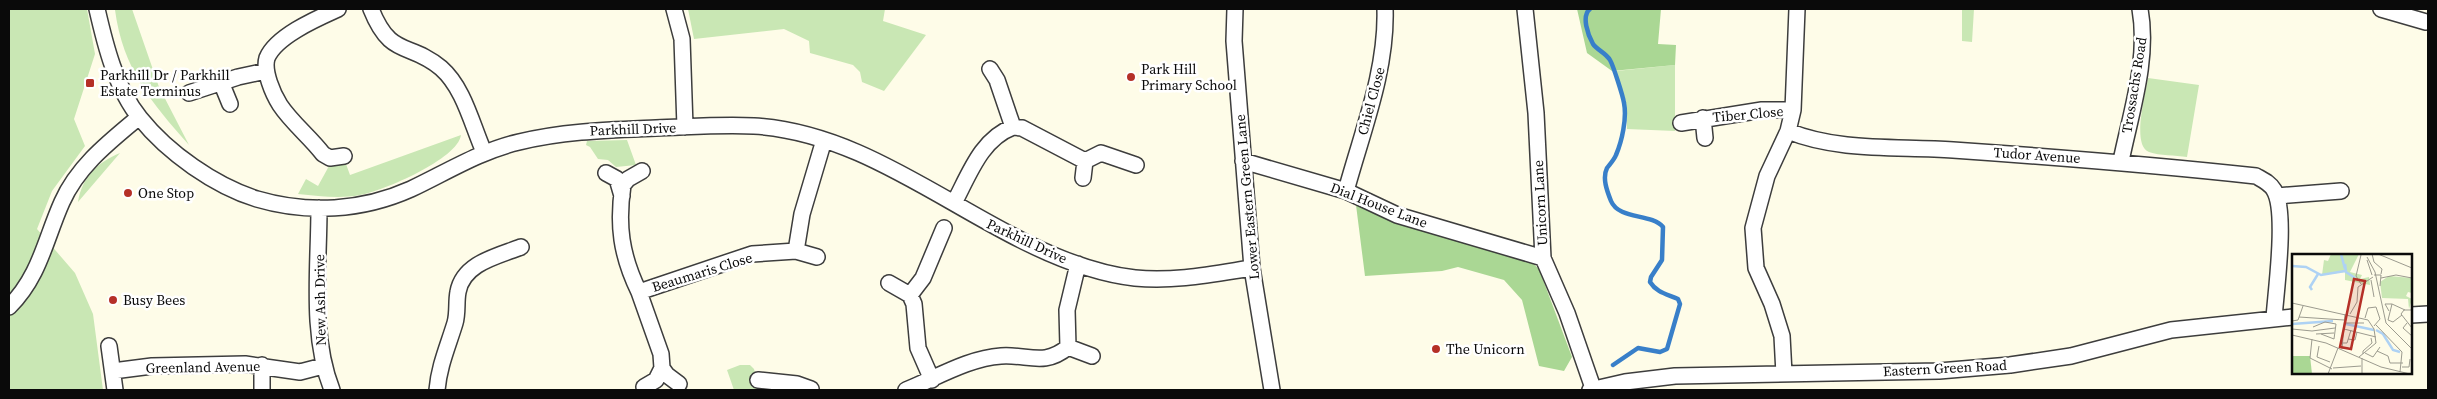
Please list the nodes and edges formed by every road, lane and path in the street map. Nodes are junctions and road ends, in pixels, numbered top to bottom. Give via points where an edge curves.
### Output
1 (97, 9) edge
2 (338, 9) edge
3 (371, 9) edge
4 (674, 9) edge
5 (1235, 9) edge
6 (1385, 9) edge
7 (1525, 9) edge
8 (1797, 9) edge
9 (2140, 9) edge
10 (2381, 9) edge
11 (2426, 22) dead end
12 (990, 68) dead end
13 (266, 72) junction
14 (221, 82) junction
15 (190, 93) dead end
16 (230, 104) dead end
17 (1793, 110) junction
18 (138, 117) junction
19 (1703, 118) junction
20 (1681, 123) dead end
21 (686, 127) junction
22 (1013, 127) junction
23 (1788, 131) junction
24 (1705, 138) dead end
25 (824, 140) junction
26 (484, 152) junction
27 (344, 156) dead end
28 (1243, 161) junction
29 (2122, 161) junction
30 (1085, 162) junction
31 (1136, 165) dead end
32 (642, 171) dead end
33 (606, 173) dead end
34 (1083, 178) dead end
35 (1346, 191) junction
36 (2340, 191) dead end
37 (622, 196) junction
38 (2277, 196) junction
39 (954, 203) junction
40 (319, 208) junction
41 (944, 228) dead end
42 (521, 247) dead end
43 (796, 251) junction
44 (817, 257) dead end
45 (1543, 258) junction
46 (1078, 264) junction
47 (1252, 268) junction
48 (889, 283) dead end
49 (640, 292) junction
50 (910, 296) junction
51 (9, 307) edge
52 (2428, 314) edge
53 (2412, 315) edge
54 (2292, 317) edge
55 (2274, 318) junction
56 (109, 346) dead end
57 (1068, 347) junction
58 (1092, 356) dead end
59 (262, 365) junction
60 (323, 366) junction
61 (662, 368) junction
62 (113, 371) junction
63 (1784, 374) junction
64 (758, 380) dead end
65 (932, 380) junction
66 (1721, 383) edge
67 (680, 384) dead end
68 (644, 387) dead end
69 (1271, 387) edge
70 (1597, 388) edge
71 (115, 390) edge
72 (262, 390) edge
73 (332, 390) edge
74 (437, 390) edge
75 (812, 390) edge
76 (906, 390) edge

1 - 18 street, Parkhill Drive via 113,65
2 - 13 street via 280,42 267,58
3 - 26 street via 377,24 392,43 430,60 453,80
4 - 21 street via 682,39
5 - 28 street, Lower Eastern Green Lane via 1234,41
6 - 35 street, Chiel Close via 1386,32 1381,67
7 - 45 street, Unicorn Lane via 1536,113
8 - 17 street
9 - 29 street, Trossachs Road via 2142,54
10 - 11 street
12 - 22 street
13 - 14 street
13 - 27 street via 280,104 323,154 330,158
14 - 15 street
14 - 16 street
17 - 19 street, Tiber Close via 1762,110
17 - 23 street
18 - 40 street, Parkhill Drive via 174,151 212,179 275,204
18 - 51 street via 81,169 62,201 24,292
19 - 20 street, Tiber Close
19 - 24 street, Tiber Close
21 - 25 street, Parkhill Drive via 768,127
21 - 26 street, Parkhill Drive via 550,135
22 - 30 street via 1022,128
22 - 39 street via 991,140
23 - 29 street, Tudor Avenue via 1809,139 1855,146
23 - 63 street via 1767,176 1753,228 1756,268 1782,336
25 - 39 street, Parkhill Drive via 900,172
25 - 43 street via 802,214
26 - 40 street, Parkhill Drive via 395,195 352,206
28 - 35 street, Dial House Lane
28 - 47 street, Lower Eastern Green Lane
29 - 38 street, Tudor Avenue via 2256,176 2269,183
30 - 31 street via 1101,153
30 - 34 street
32 - 37 street, Beaumaris Close via 628,179
33 - 37 street via 617,180
35 - 45 street, Dial House Lane via 1397,215
36 - 38 street
37 - 49 street, Beaumaris Close via 624,256
38 - 55 street via 2280,207
39 - 46 street, Parkhill Drive via 1018,238
40 - 60 street, New Ash Drive via 318,315
41 - 50 street via 923,278
42 - 74 street via 479,264 461,281 456,318 442,357
43 - 44 street, Beaumaris Close
43 - 49 street, Beaumaris Close via 752,254
45 - 70 street, Unicorn Lane
46 - 47 street, Parkhill Drive via 1135,278 1192,278
46 - 57 street via 1067,310
47 - 69 street, Lower Eastern Green Lane
48 - 50 street
49 - 61 street, Beaumaris Close via 661,354
50 - 65 street via 914,304 918,348
52 - 53 street
54 - 55 street, Eastern Green Road
55 - 63 street, Eastern Green Road via 2172,330 2071,356 2010,365
56 - 62 street
57 - 58 street
57 - 65 street via 1057,356 1044,359 1016,356 985,358
59 - 60 street, Greenland Avenue via 300,372
59 - 62 street, Greenland Avenue via 152,366
59 - 72 street
60 - 73 street, New Ash Drive
61 - 67 street via 667,376
61 - 68 street via 656,380
62 - 71 street
63 - 66 street, Eastern Green Road
64 - 75 street via 797,384
65 - 76 street
66 - 70 street, Eastern Green Road via 1675,376

